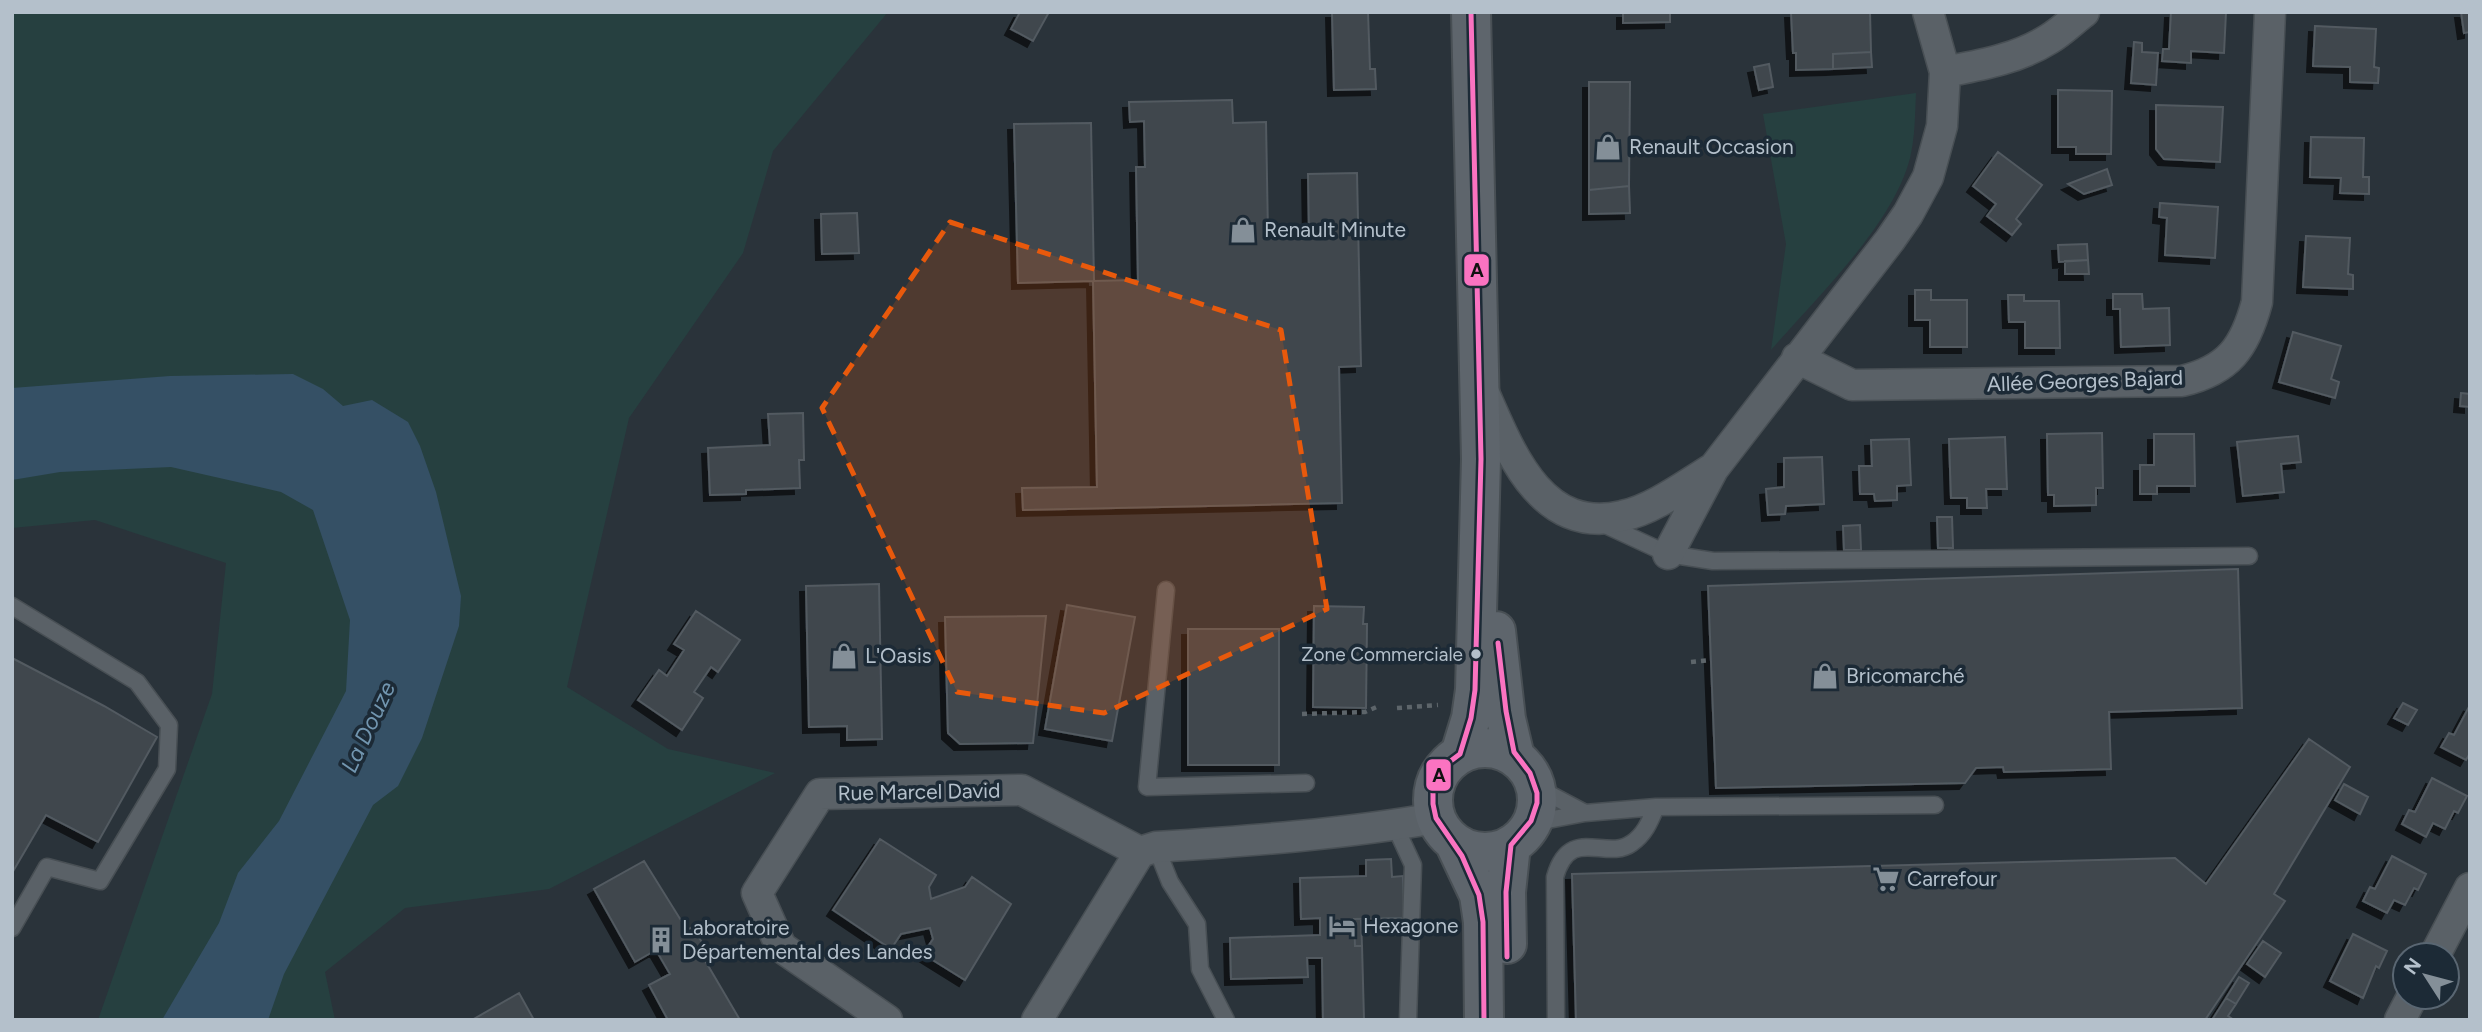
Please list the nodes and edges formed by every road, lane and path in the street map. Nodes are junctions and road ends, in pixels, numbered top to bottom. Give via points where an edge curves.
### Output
1 (1471, 12) edge
2 (1928, 12) edge
3 (2084, 12) edge
4 (2270, 12) edge
5 (1945, 72) junction
6 (1797, 358) junction
7 (1479, 380) junction
8 (1481, 459) junction
9 (1713, 469) junction
10 (1595, 520) junction
11 (1668, 554) junction
12 (2249, 556) dead end
13 (1167, 590) dead end
14 (12, 606) edge
15 (1711, 660) dead end
16 (1690, 662) dead end
17 (1443, 705) dead end
18 (1378, 706) dead end
19 (1397, 708) dead end
20 (1302, 714) dead end
21 (1460, 754) junction
22 (1306, 783) dead end
23 (1524, 803) junction
24 (1935, 805) dead end
25 (1656, 807) junction
26 (1585, 813) junction
27 (1395, 826) junction
28 (1445, 830) junction
29 (1148, 850) junction
30 (2470, 888) edge
31 (12, 928) edge
32 (2442, 941) edge
33 (887, 1020) edge
34 (1037, 1020) edge
35 (1226, 1020) edge
36 (1408, 1020) edge
37 (1484, 1020) edge
38 (1507, 1020) edge
39 (1556, 1020) edge

1 - 7 main road
2 - 5 street
3 - 5 street via 2026,52
4 - 6 street, Allée Georges Bajard via 2257,302 2250,329 2236,353 2216,370 2182,381 1852,386
5 - 6 street via 1942,127 1928,177 1890,240
6 - 9 street
7 - 8 main road
7 - 10 street via 1523,472 1561,510
8 - 21 main road via 1475,690
8 - 23 main road via 1503,692
9 - 10 street via 1623,516
9 - 11 street
10 - 11 lane
11 - 12 lane via 1713,561
13 - 22 lane via 1147,788
14 - 31 lane via 137,682 169,725 167,769 100,881 47,867
15 - 16 path
17 - 19 path
18 - 20 path via 1365,712
21 - 23 main road via 1488,747 1502,750
21 - 28 main road via 1448,763 1433,789 1433,804
23 - 26 lane
23 - 26 lane
23 - 28 main road via 1497,851 1467,849
23 - 38 main road via 1506,891
24 - 25 lane
25 - 26 lane
25 - 39 lane via 1645,831 1633,843 1578,848 1558,865
27 - 28 street
27 - 29 street
27 - 36 lane via 1413,865
28 - 37 main road via 1479,895
29 - 33 street, Rue Marcel David via 1022,789 820,794 757,893 781,947
29 - 34 street
29 - 35 lane via 1197,924 1200,969
30 - 32 street

